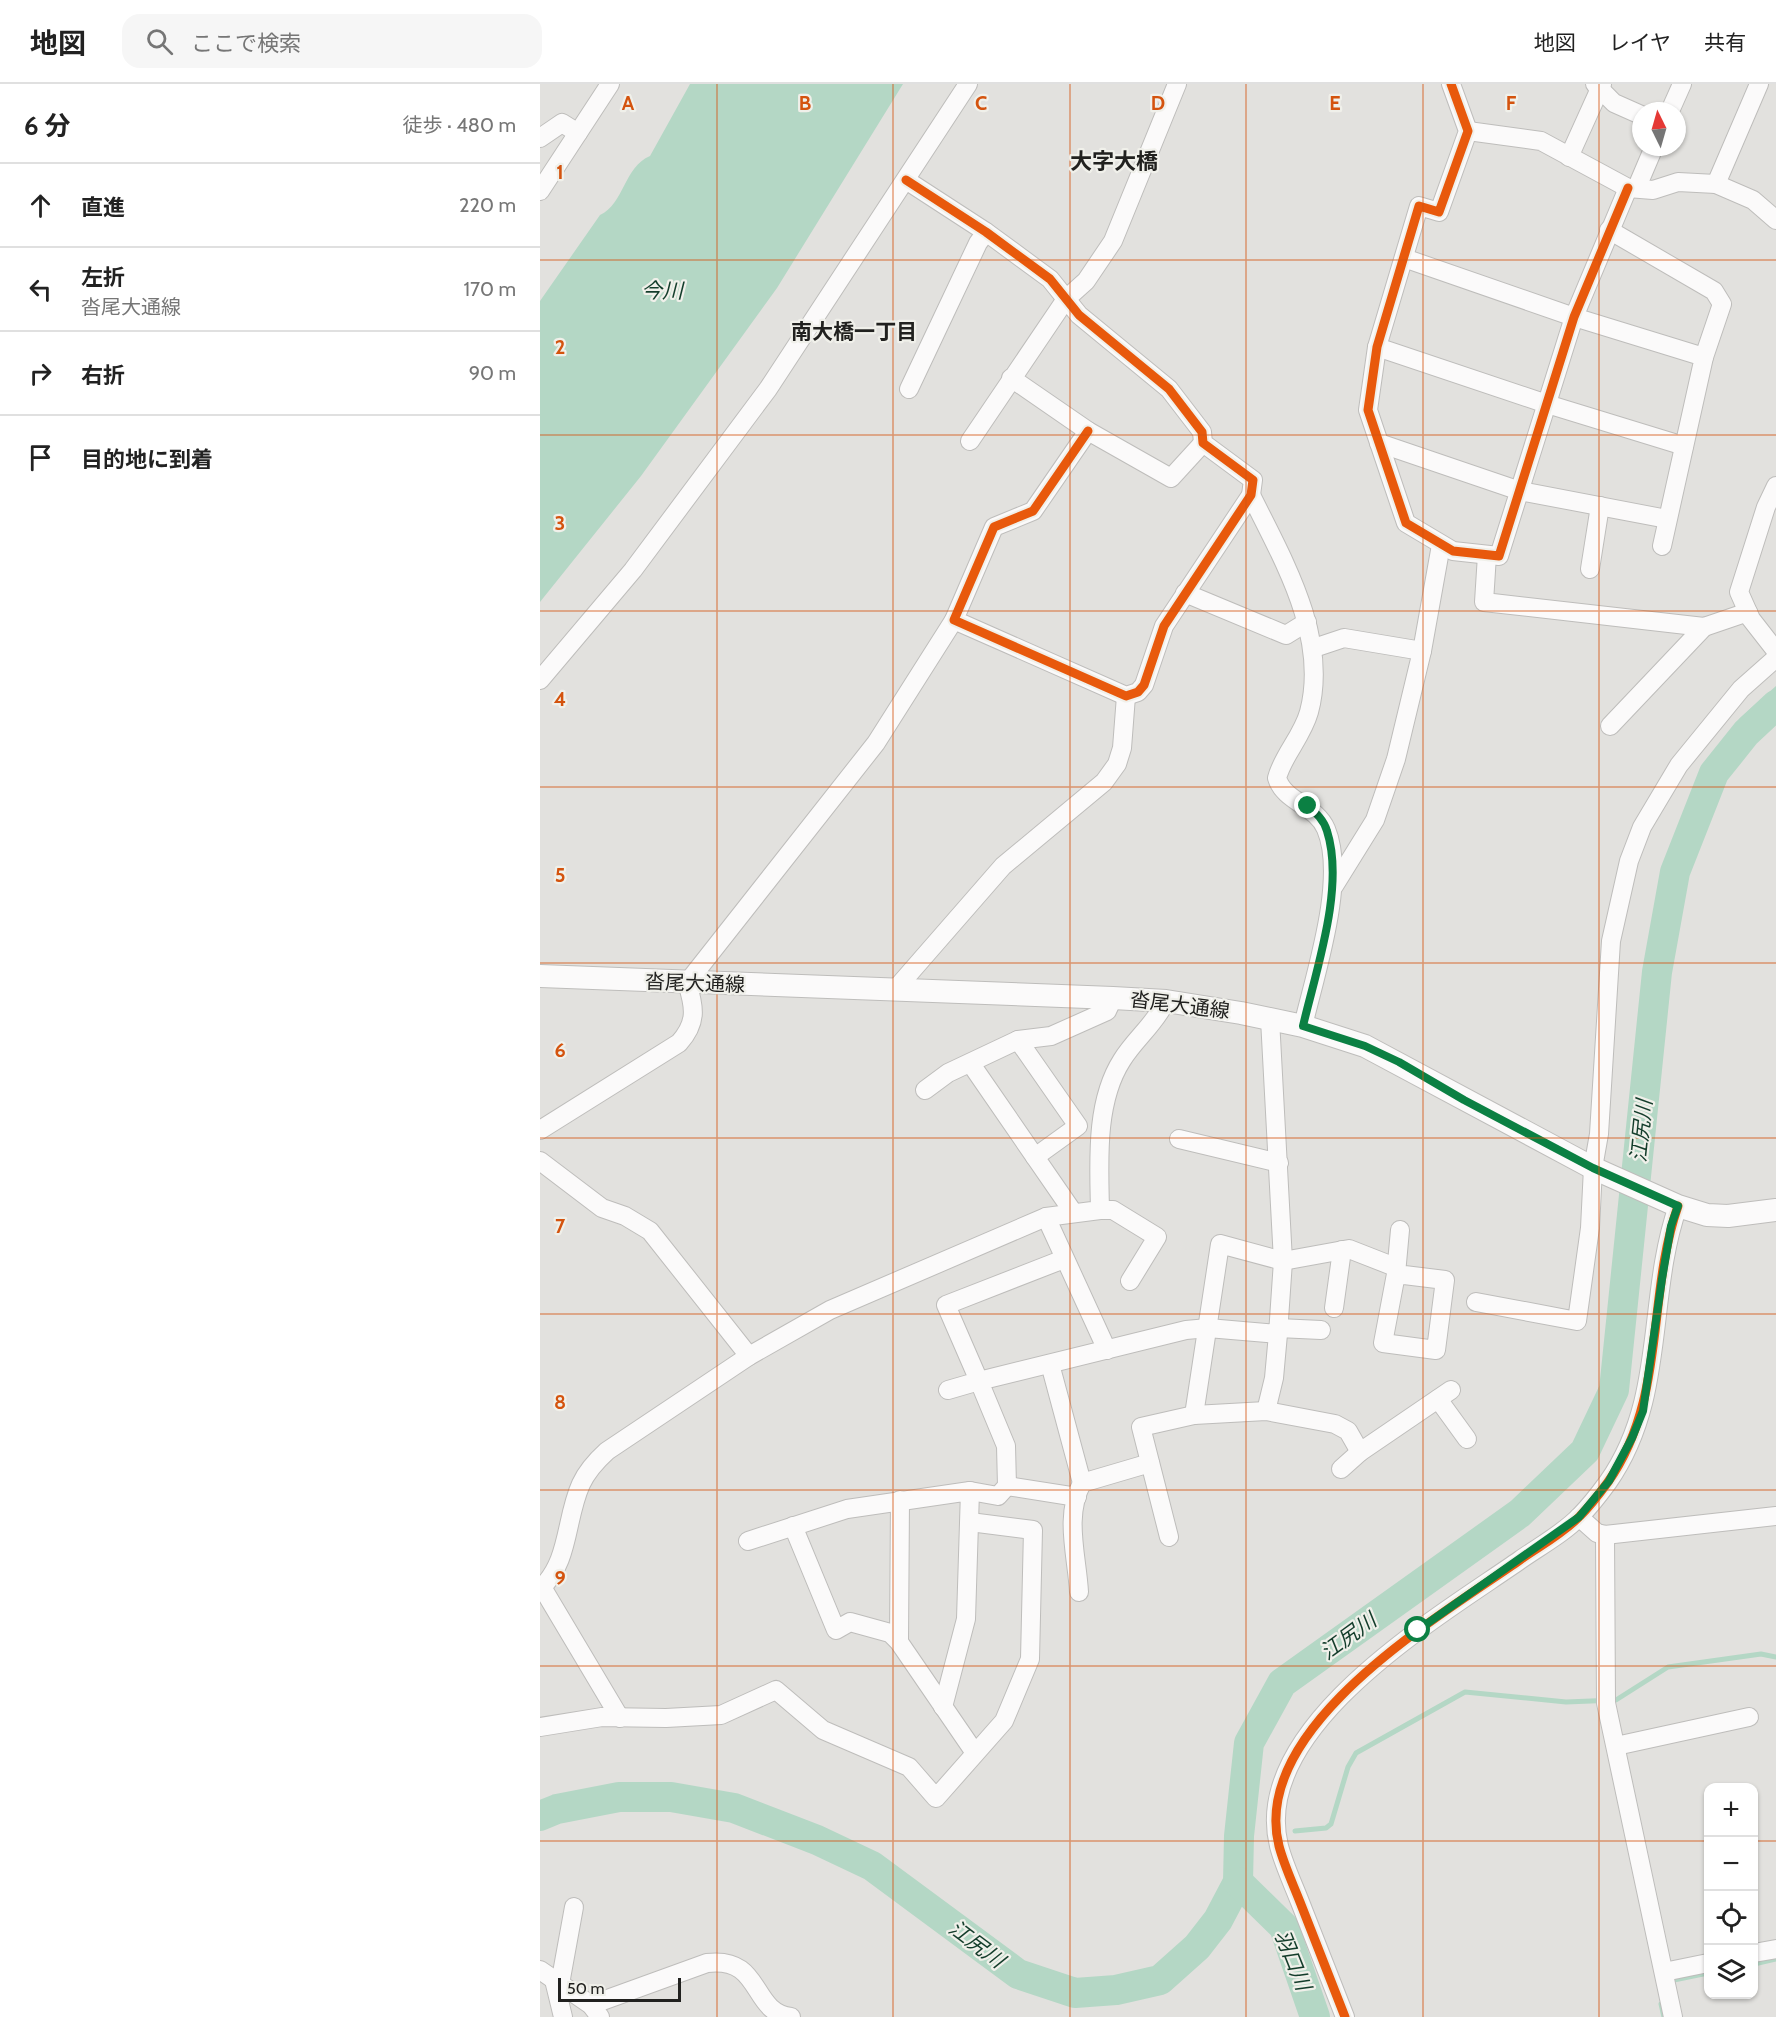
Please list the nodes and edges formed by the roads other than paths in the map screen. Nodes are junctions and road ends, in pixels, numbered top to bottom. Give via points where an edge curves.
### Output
1 (610, 84) edge
2 (968, 84) edge
3 (1177, 84) edge
4 (1451, 84) edge
5 (1682, 84) edge
6 (1759, 84) edge
7 (1599, 85) edge
8 (1674, 102) edge
9 (1632, 111) edge
10 (1468, 131) junction
11 (578, 133) junction
12 (540, 138) edge
13 (1649, 156) edge
14 (1569, 157) junction
15 (906, 180) junction
16 (1716, 184) junction
17 (1633, 188) junction
18 (540, 191) edge
19 (1776, 220) edge
20 (1609, 230) junction
21 (986, 232) junction
22 (1404, 258) junction
23 (1066, 299) junction
24 (1574, 317) junction
25 (1377, 347) junction
26 (1704, 357) junction
27 (1011, 378) junction
28 (909, 389) dead end
29 (1547, 404) junction
30 (1088, 431) junction
31 (970, 441) dead end
32 (1379, 442) junction
33 (1203, 443) junction
34 (1684, 446) junction
35 (1776, 486) edge
36 (1520, 491) junction
37 (1251, 495) junction
38 (1599, 506) junction
39 (1667, 519) junction
40 (1441, 545) junction
41 (1662, 546) dead end
42 (1487, 555) junction
43 (1590, 569) dead end
44 (1185, 592) junction
45 (1748, 612) junction
46 (954, 620) junction
47 (1306, 622) junction
48 (1704, 627) junction
49 (1314, 648) junction
50 (1422, 651) junction
51 (1776, 651) edge
52 (1776, 658) edge
53 (540, 680) edge
54 (1126, 696) junction
55 (1610, 726) dead end
56 (1334, 886) junction
57 (540, 976) edge
58 (687, 983) junction
59 (894, 991) junction
60 (1113, 998) junction
61 (1166, 1001) junction
62 (1270, 1019) junction
63 (1303, 1026) junction
64 (1018, 1040) junction
65 (971, 1064) junction
66 (925, 1090) dead end
67 (540, 1130) edge
68 (1179, 1139) dead end
69 (1035, 1157) junction
70 (540, 1161) edge
71 (1279, 1163) junction
72 (1593, 1168) junction
73 (1678, 1206) junction
74 (1100, 1210) junction
75 (1776, 1210) edge
76 (1073, 1212) junction
77 (1046, 1217) junction
78 (1400, 1230) dead end
79 (1342, 1250) junction
80 (1064, 1259) junction
81 (1283, 1261) junction
82 (1395, 1270) junction
83 (1130, 1281) dead end
84 (1476, 1302) dead end
85 (1334, 1308) dead end
86 (1208, 1328) junction
87 (1321, 1330) dead end
88 (1278, 1331) junction
89 (1107, 1350) junction
90 (749, 1356) junction
91 (1050, 1364) junction
92 (979, 1381) junction
93 (948, 1390) dead end
94 (1266, 1411) junction
95 (1194, 1415) junction
96 (1467, 1439) dead end
97 (1360, 1452) junction
98 (1150, 1463) junction
99 (1341, 1469) dead end
100 (1006, 1486) junction
101 (1080, 1490) junction
102 (970, 1491) junction
103 (900, 1500) junction
104 (1776, 1516) edge
105 (1579, 1517) junction
106 (970, 1522) junction
107 (793, 1526) junction
108 (1605, 1535) junction
109 (1169, 1537) dead end
110 (748, 1541) dead end
111 (541, 1588) edge
112 (1079, 1592) dead end
113 (899, 1642) junction
114 (943, 1707) junction
115 (1749, 1717) dead end
116 (620, 1718) junction
117 (540, 1727) edge
118 (1616, 1746) junction
119 (975, 1753) junction
120 (574, 1907) dead end
121 (1776, 1949) edge
122 (1758, 1952) edge
123 (1704, 1963) edge
124 (1664, 1972) junction
125 (551, 1978) edge
126 (596, 2011) edge
127 (563, 2017) edge
128 (791, 2017) edge
129 (1345, 2017) edge
130 (1673, 2017) edge

1 - 11 street
2 - 15 street
3 - 23 street via 1113,241 1086,281
4 - 10 street
5 - 8 street
6 - 16 street
7 - 9 street via 1614,103
7 - 14 street
10 - 14 street via 1540,141
10 - 22 street via 1439,212 1419,206
11 - 12 street via 562,123
11 - 18 street
13 - 17 street
14 - 17 street
15 - 21 street
15 - 53 street via 819,314 706,474 633,570
16 - 17 street
16 - 19 street via 1753,200
17 - 20 street
20 - 24 street
20 - 26 street via 1714,291 1722,304
21 - 23 street via 1050,279
21 - 28 street
22 - 24 street
22 - 25 street
23 - 27 street
23 - 33 street via 1107,340 1169,389 1202,432
24 - 26 street
24 - 29 street
25 - 29 street
25 - 32 street via 1368,410
26 - 34 street
27 - 30 street
27 - 31 street
29 - 34 street
29 - 36 street
30 - 33 street via 1171,478
30 - 46 street via 1033,511 994,527
32 - 36 street
32 - 40 street via 1407,523
33 - 37 street via 1253,480
34 - 39 street
35 - 45 street via 1739,592
36 - 38 street
36 - 42 street via 1499,555
37 - 44 street
37 - 47 street
38 - 39 street
38 - 43 street
39 - 41 street
40 - 42 street via 1453,551
40 - 50 street
42 - 48 street via 1484,602
44 - 47 street via 1286,635
44 - 54 street via 1164,626 1144,685
45 - 48 street
45 - 51 street
46 - 54 street
46 - 58 street via 876,743
47 - 49 street
48 - 55 street
49 - 50 street via 1344,638
49 - 56 street via 1310,710 1277,778 1280,787 1320,817 1327,831
50 - 56 street via 1396,759 1375,820
52 - 72 street via 1741,689 1679,765 1642,827 1629,861 1611,941 1599,1134
54 - 59 street via 1122,748 1117,764 1104,782 1003,866
56 - 63 street
57 - 58 main road, 沓尾大通線
58 - 59 main road, 沓尾大通線
58 - 67 street via 694,1017 690,1030 679,1043
59 - 60 main road, 沓尾大通線
60 - 61 main road, 沓尾大通線
60 - 64 street via 1107,1011 1052,1036
61 - 62 main road, 沓尾大通線
61 - 74 street via 1160,1015 1121,1062 1109,1092 1099,1162
62 - 63 main road, 沓尾大通線
62 - 71 street
63 - 72 main road, 沓尾大通線 via 1365,1046 1399,1062
64 - 65 street
64 - 69 street via 1078,1126
65 - 66 street via 948,1072
65 - 69 street
68 - 71 street
69 - 76 street
70 - 90 street via 602,1208 650,1231
71 - 81 street
72 - 73 main road, 沓尾大通線
72 - 84 street via 1590,1228 1577,1321
73 - 75 main road, 沓尾大通線 via 1707,1215 1728,1216
73 - 105 street via 1671,1226 1643,1411 1609,1481
74 - 76 street
74 - 83 street via 1113,1210 1157,1237
76 - 77 street
77 - 80 street
77 - 90 street via 830,1310
78 - 82 street
79 - 81 street
79 - 82 street via 1349,1249
79 - 85 street
80 - 89 street
80 - 92 street via 946,1305
81 - 86 street via 1220,1244
81 - 88 street
82 - 82 street via 1383,1343 1436,1350 1444,1280
86 - 88 street
86 - 89 street
86 - 95 street
87 - 88 street
88 - 94 street via 1274,1378
89 - 91 street
90 - 111 street via 607,1451 591,1467 580,1486 558,1567
91 - 92 street
91 - 101 street
92 - 93 street
92 - 100 street via 1005,1446
94 - 95 street
94 - 97 street via 1335,1424 1348,1431
95 - 98 street via 1141,1427
96 - 97 street via 1444,1395
97 - 99 street
98 - 101 street
98 - 109 street
100 - 101 street
100 - 102 street via 998,1496
101 - 112 street via 1072,1527
102 - 103 street
102 - 106 street
103 - 107 street via 847,1509
103 - 113 street
104 - 108 street
105 - 108 street
105 - 129 street via 1378,1661 1317,1722 1290,1763 1278,1801 1278,1845
106 - 114 street via 966,1619
106 - 119 street via 1033,1530 1030,1659 1004,1721
107 - 110 street
107 - 113 street via 836,1630 850,1622 890,1634
108 - 118 street via 1606,1704
111 - 116 street
113 - 114 street
114 - 119 street
115 - 118 street
116 - 117 street via 602,1717
116 - 119 street via 721,1715 776,1690 823,1730 909,1767 936,1798
118 - 124 street
120 - 125 street
121 - 122 street
123 - 124 street
124 - 130 street
125 - 126 street
125 - 127 street
126 - 128 street via 707,1963 722,1961 744,1971 773,2011

